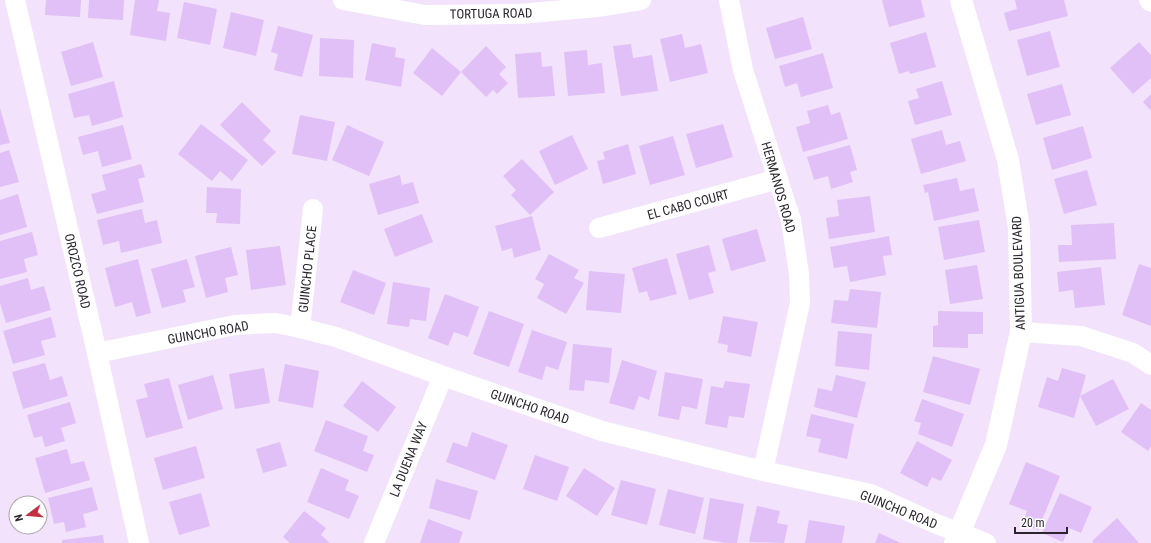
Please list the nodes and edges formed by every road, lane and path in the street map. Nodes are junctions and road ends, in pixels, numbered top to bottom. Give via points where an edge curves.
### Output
1 (15, 0) edge
2 (342, 0) edge
3 (641, 0) edge
4 (729, 0) edge
5 (961, 0) edge
6 (518, 7) edge
7 (778, 179) junction
8 (313, 209) dead end
9 (599, 228) dead end
10 (300, 328) junction
11 (1021, 332) junction
12 (97, 353) junction
13 (1151, 365) edge
14 (442, 376) junction
15 (763, 471) junction
16 (957, 538) edge
17 (139, 543) edge
18 (374, 543) edge
19 (986, 543) edge

1 - 12 street, OROZCO ROAD
2 - 6 street, TORTUGA ROAD via 425,14
3 - 6 street, TORTUGA ROAD via 597,7
4 - 7 street, HERMANOS ROAD via 743,70
5 - 11 street, ANTIGUA BOULEVARD via 1008,160 1019,228
7 - 9 street, EL CABO COURT
7 - 15 street, HERMANOS ROAD via 791,220 799,274 800,303
8 - 10 street, GUINCHO PLACE
10 - 12 street, GUINCHO ROAD via 276,323 235,326
10 - 14 street, GUINCHO ROAD via 336,337
11 - 13 street via 1081,336 1133,353
11 - 16 street, ANTIGUA BOULEVARD via 996,445
12 - 17 street, OROZCO ROAD
14 - 15 street, GUINCHO ROAD via 602,431
14 - 18 street, LA DUENA WAY
15 - 16 street, GUINCHO ROAD via 871,494
16 - 19 street, GUINCHO ROAD

